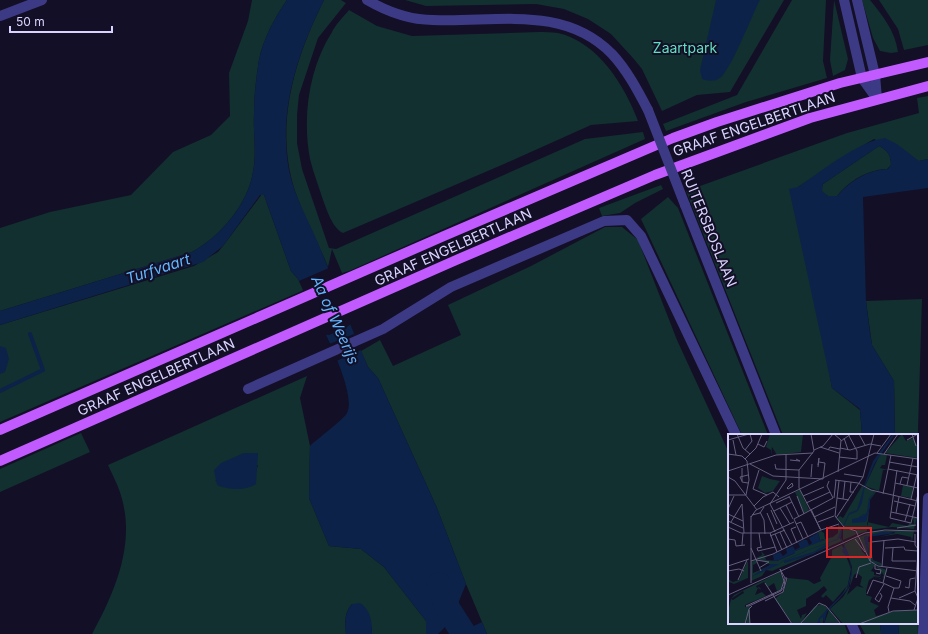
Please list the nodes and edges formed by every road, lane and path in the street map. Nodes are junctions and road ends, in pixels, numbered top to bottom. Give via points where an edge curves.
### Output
1 (42, 0) edge
2 (367, 0) edge
3 (844, 0) edge
4 (857, 0) edge
5 (0, 16) edge
6 (928, 62) edge
7 (875, 75) junction
8 (862, 78) junction
9 (928, 86) edge
10 (877, 99) junction
11 (248, 389) dead end
12 (0, 430) edge
13 (736, 434) edge
14 (776, 434) edge
15 (0, 461) edge
16 (928, 498) edge
17 (851, 624) edge
18 (856, 634) edge
19 (923, 634) edge

1 - 5 street
2 - 14 street, RUITERSBOSLAAN, bridge via 400,14 432,20 526,18 564,24 586,34 612,54 634,84 648,110
3 - 8 street
4 - 7 street
6 - 7 main road, GRAAF ENGELBERTLAAN
7 - 8 main road, GRAAF ENGELBERTLAAN
7 - 10 street
8 - 10 street
8 - 12 main road, GRAAF ENGELBERTLAAN via 673,138
9 - 10 main road, GRAAF ENGELBERTLAAN
10 - 15 main road, GRAAF ENGELBERTLAAN via 810,118 669,169
11 - 13 street via 383,330 451,287 604,221 627,220 641,236
16 - 19 street
17 - 18 street

